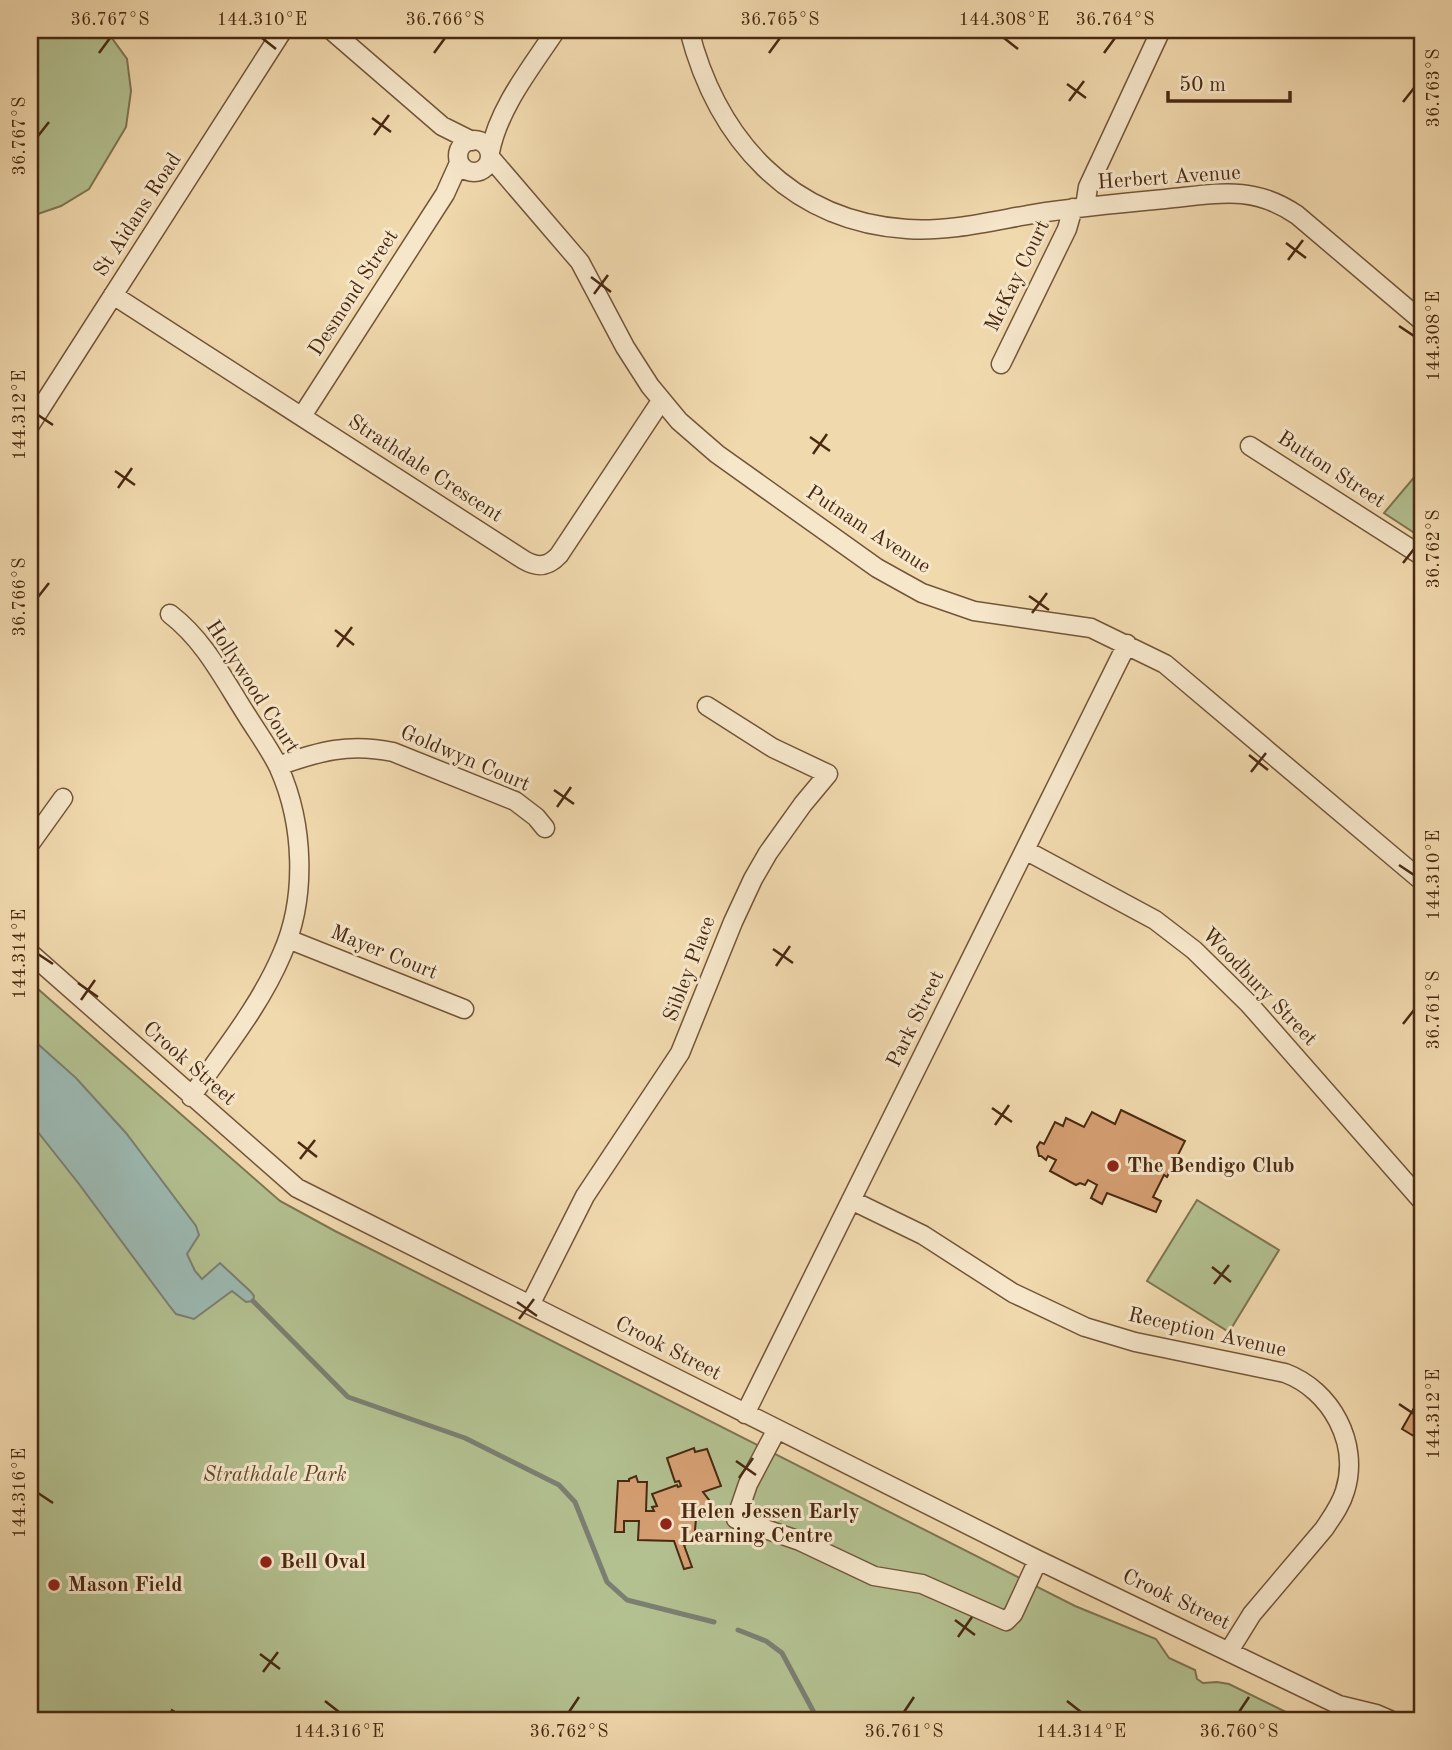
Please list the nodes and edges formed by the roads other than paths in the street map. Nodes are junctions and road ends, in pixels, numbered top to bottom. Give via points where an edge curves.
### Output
1 (283, 30) edge
2 (331, 30) edge
3 (556, 30) edge
4 (689, 30) edge
5 (1161, 30) edge
6 (508, 105) junction
7 (442, 126) junction
8 (473, 141) junction
9 (490, 155) junction
10 (466, 166) junction
11 (516, 190) junction
12 (1079, 207) junction
13 (113, 295) junction
14 (1422, 321) edge
15 (1001, 363) dead end
16 (661, 401) junction
17 (302, 416) junction
18 (30, 425) edge
19 (1250, 446) dead end
20 (1422, 556) edge
21 (170, 614) dead end
22 (1127, 644) junction
23 (707, 706) dead end
24 (278, 766) junction
25 (63, 798) dead end
26 (545, 828) dead end
27 (30, 844) edge
28 (1025, 850) junction
29 (1422, 881) edge
30 (288, 939) junction
31 (30, 953) edge
32 (464, 1009) dead end
33 (191, 1097) junction
34 (851, 1200) junction
35 (1422, 1201) edge
36 (530, 1305) junction
37 (745, 1413) junction
38 (777, 1429) junction
39 (1038, 1560) junction
40 (1228, 1651) junction
41 (1339, 1705) junction
42 (1358, 1720) edge
43 (1390, 1720) edge

1 - 13 street, St Aidans Road
2 - 7 street
3 - 6 street
4 - 12 street, Herbert Avenue via 704,80 731,130 773,175 824,208 860,222 907,229 953,227
5 - 12 street, McKay Court
6 - 8 street
6 - 9 street
7 - 8 street
7 - 10 street
8 - 9 street via 484,144
8 - 10 street via 461,146
9 - 10 street via 487,166
9 - 11 street, Putnam Avenue
10 - 11 street, Putnam Avenue
10 - 17 street, Desmond Street
11 - 16 street, Putnam Avenue via 580,262 625,347
12 - 14 street, Herbert Avenue via 1230,193 1270,199 1297,215
12 - 15 street, McKay Court
13 - 17 street, Strathdale Crescent
13 - 18 street, St Aidans Road
16 - 17 street, Strathdale Crescent via 559,555 541,566 524,560
16 - 22 street, Putnam Avenue via 735,468 898,581 974,611 1081,625
19 - 20 street, Button Street
21 - 24 street, Hollywood Court via 202,643
22 - 28 street, Park Street
22 - 29 street, Putnam Avenue via 1180,675
23 - 36 street, Sibley Place via 773,748 828,774 753,879 680,1053 585,1196
24 - 26 street, Goldwyn Court via 347,747 393,752 515,802
24 - 30 street, Hollywood Court via 293,812 299,862
25 - 27 street
28 - 34 street, Park Street
28 - 35 street, Woodbury Street via 1155,920 1194,950 1249,1004
30 - 32 street, Mayer Court
30 - 33 street, Hollywood Court via 264,990
31 - 33 street, Crook Street
33 - 36 street, Crook Street via 297,1188
34 - 37 street, Park Street
34 - 40 street, Reception Avenue via 923,1235 1013,1293 1085,1326 1135,1342 1285,1373 1322,1396 1346,1443 1349,1468 1345,1491 1324,1529 1252,1614
36 - 37 street, Crook Street
37 - 38 street, Crook Street
38 - 39 street, Crook Street
38 - 39 street via 748,1484 736,1519 800,1541 874,1576 922,1584 1006,1622
39 - 40 street, Crook Street
40 - 41 street, Crook Street
41 - 42 street, Crook Street
41 - 43 street, Crook Street

